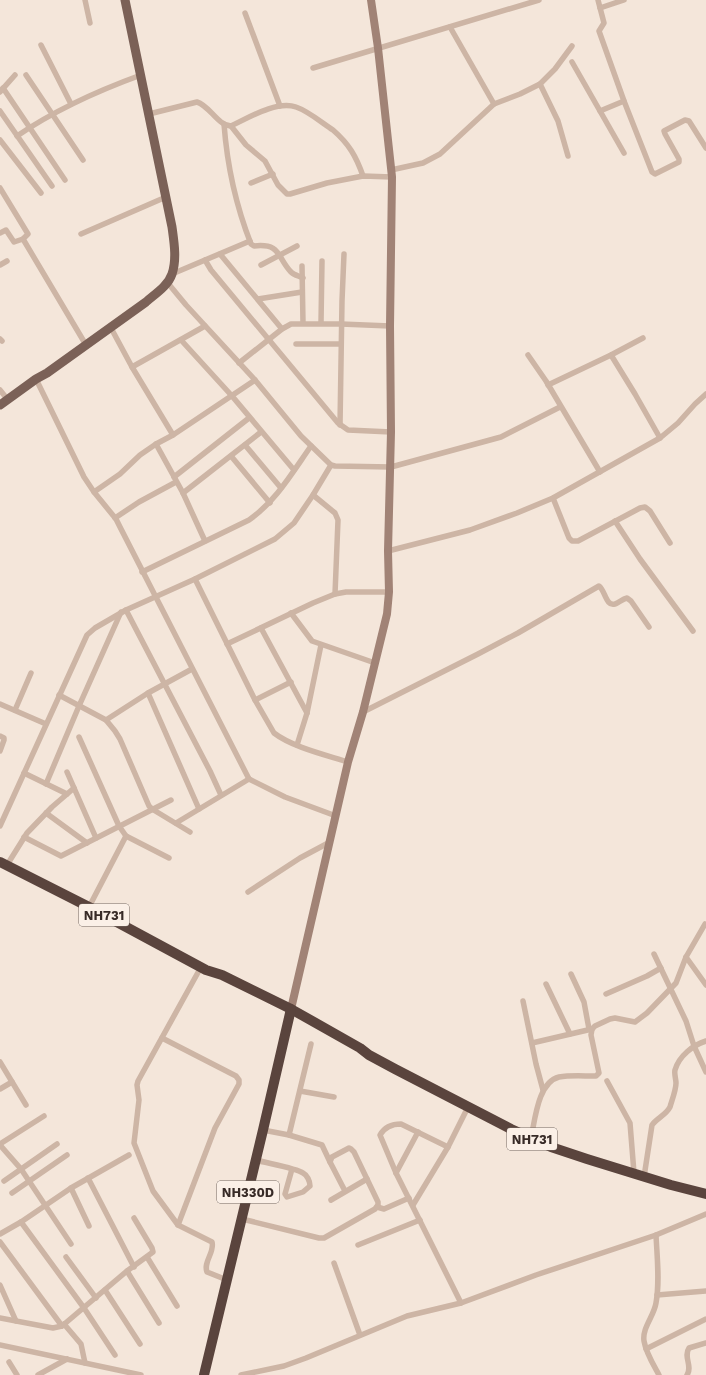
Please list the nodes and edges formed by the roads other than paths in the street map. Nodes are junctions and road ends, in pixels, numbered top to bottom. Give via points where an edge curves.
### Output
1 (85, 0) edge
2 (125, 0) edge
3 (371, 0) edge
4 (539, 0) edge
5 (598, 0) edge
6 (624, 0) edge
7 (527, 2) edge
8 (600, 8) junction
9 (245, 13) dead end
10 (90, 23) dead end
11 (450, 27) junction
12 (41, 45) dead end
13 (572, 46) dead end
14 (378, 48) junction
15 (572, 62) dead end
16 (313, 68) dead end
17 (15, 75) dead end
18 (26, 75) dead end
19 (141, 75) junction
20 (540, 84) junction
21 (2, 90) edge
22 (624, 101) junction
23 (71, 104) junction
24 (494, 104) junction
25 (280, 106) junction
26 (0, 111) edge
27 (600, 111) junction
28 (149, 114) junction
29 (52, 115) junction
30 (224, 124) junction
31 (231, 126) junction
32 (30, 127) junction
33 (17, 136) junction
34 (0, 140) edge
35 (706, 148) edge
36 (624, 153) dead end
37 (568, 156) dead end
38 (83, 160) dead end
39 (273, 174) junction
40 (391, 174) junction
41 (363, 176) junction
42 (65, 180) dead end
43 (251, 183) dead end
44 (52, 186) dead end
45 (0, 188) edge
46 (41, 193) dead end
47 (166, 197) junction
48 (0, 233) edge
49 (81, 234) dead end
50 (23, 239) junction
51 (250, 241) junction
52 (297, 246) dead end
53 (220, 254) junction
54 (344, 254) dead end
55 (280, 256) junction
56 (205, 260) junction
57 (7, 261) dead end
58 (322, 261) dead end
59 (0, 265) edge
60 (261, 265) dead end
61 (302, 266) dead end
62 (169, 278) junction
63 (303, 278) junction
64 (302, 292) junction
65 (258, 299) junction
66 (303, 323) junction
67 (321, 323) junction
68 (341, 324) junction
69 (205, 326) junction
70 (390, 326) junction
71 (111, 328) junction
72 (282, 329) junction
73 (643, 338) dead end
74 (181, 340) junction
75 (268, 340) junction
76 (296, 344) dead end
77 (341, 344) junction
78 (86, 345) junction
79 (528, 355) dead end
80 (611, 355) junction
81 (239, 363) junction
82 (132, 367) junction
83 (37, 380) junction
84 (255, 380) junction
85 (548, 385) junction
86 (0, 390) edge
87 (706, 394) edge
88 (232, 396) junction
89 (4, 402) edge
90 (560, 407) junction
91 (0, 411) edge
92 (249, 418) junction
93 (340, 425) junction
94 (261, 432) junction
95 (391, 432) junction
96 (173, 435) junction
97 (660, 438) junction
98 (156, 444) junction
99 (245, 445) junction
100 (311, 446) junction
101 (231, 456) junction
102 (330, 465) junction
103 (390, 467) junction
104 (294, 470) junction
105 (600, 472) junction
106 (175, 480) junction
107 (281, 488) junction
108 (94, 492) junction
109 (183, 493) junction
110 (313, 495) junction
111 (553, 498) junction
112 (270, 503) junction
113 (114, 518) junction
114 (615, 521) junction
115 (205, 541) junction
116 (670, 543) dead end
117 (388, 551) junction
118 (142, 572) junction
119 (195, 578) junction
120 (389, 592) junction
121 (336, 594) junction
122 (155, 596) junction
123 (124, 611) junction
124 (291, 612) junction
125 (649, 627) dead end
126 (261, 628) junction
127 (693, 631) dead end
128 (227, 644) junction
129 (321, 645) junction
130 (375, 663) junction
131 (192, 670) junction
132 (31, 673) dead end
133 (291, 682) junction
134 (165, 684) junction
135 (148, 693) junction
136 (59, 695) junction
137 (255, 700) junction
138 (0, 704) edge
139 (79, 706) junction
140 (15, 710) junction
141 (363, 712) junction
142 (307, 713) junction
143 (106, 720) junction
144 (46, 724) junction
145 (0, 736) edge
146 (79, 737) dead end
147 (297, 745) junction
148 (0, 751) edge
149 (348, 762) junction
150 (67, 772) dead end
151 (24, 773) junction
152 (249, 779) junction
153 (46, 784) junction
154 (74, 788) junction
155 (67, 794) junction
156 (221, 795) junction
157 (171, 800) dead end
158 (152, 809) junction
159 (199, 809) junction
160 (46, 813) junction
161 (336, 816) junction
162 (2, 817) edge
163 (176, 823) junction
164 (0, 826) edge
165 (119, 826) junction
166 (190, 832) dead end
167 (126, 836) junction
168 (24, 838) junction
169 (96, 838) junction
170 (330, 842) junction
171 (87, 843) junction
172 (169, 858) dead end
173 (4, 864) edge
174 (248, 892) dead end
175 (89, 907) junction
176 (705, 924) edge
177 (654, 954) dead end
178 (686, 957) junction
179 (203, 968) junction
180 (661, 968) junction
181 (571, 974) dead end
182 (546, 984) dead end
183 (706, 985) edge
184 (671, 989) junction
185 (606, 994) dead end
186 (523, 1001) dead end
187 (290, 1012) junction
188 (591, 1029) junction
189 (570, 1034) junction
190 (162, 1038) junction
191 (706, 1041) edge
192 (311, 1044) dead end
193 (532, 1044) junction
194 (694, 1046) junction
195 (0, 1062) edge
196 (706, 1072) edge
197 (607, 1081) dead end
198 (12, 1082) junction
199 (0, 1089) edge
200 (543, 1090) junction
201 (300, 1091) junction
202 (334, 1097) dead end
203 (26, 1105) dead end
204 (468, 1107) junction
205 (44, 1116) dead end
206 (263, 1130) junction
207 (418, 1132) junction
208 (289, 1135) junction
209 (531, 1138) junction
210 (57, 1144) dead end
211 (0, 1145) edge
212 (448, 1147) junction
213 (67, 1155) dead end
214 (129, 1155) dead end
215 (256, 1160) junction
216 (330, 1162) junction
217 (21, 1169) junction
218 (292, 1169) junction
219 (396, 1173) junction
220 (634, 1174) junction
221 (644, 1176) junction
222 (88, 1178) junction
223 (367, 1179) junction
224 (4, 1181) dead end
225 (30, 1181) junction
226 (71, 1188) junction
227 (345, 1191) junction
228 (12, 1193) dead end
229 (706, 1194) edge
230 (409, 1198) junction
231 (331, 1200) dead end
232 (45, 1205) junction
233 (413, 1205) junction
234 (377, 1207) junction
235 (706, 1214) edge
236 (134, 1218) dead end
237 (242, 1219) junction
238 (420, 1220) junction
239 (21, 1222) junction
240 (178, 1225) junction
241 (89, 1226) dead end
242 (0, 1234) edge
243 (656, 1235) junction
244 (0, 1242) edge
245 (71, 1244) dead end
246 (358, 1245) dead end
247 (66, 1257) dead end
248 (147, 1257) junction
249 (334, 1263) dead end
250 (134, 1267) junction
251 (127, 1271) junction
252 (227, 1280) junction
253 (0, 1285) edge
254 (105, 1290) junction
255 (706, 1291) edge
256 (657, 1295) junction
257 (96, 1298) junction
258 (461, 1303) junction
259 (177, 1306) dead end
260 (84, 1308) junction
261 (0, 1318) edge
262 (706, 1318) edge
263 (16, 1321) junction
264 (159, 1323) dead end
265 (63, 1325) junction
266 (360, 1335) junction
267 (706, 1343) edge
268 (140, 1344) dead end
269 (0, 1345) edge
270 (646, 1349) junction
271 (114, 1355) dead end
272 (67, 1359) junction
273 (9, 1362) dead end
274 (85, 1363) junction
275 (17, 1375) edge
276 (38, 1375) edge
277 (141, 1375) edge
278 (204, 1375) edge
279 (241, 1375) edge
280 (659, 1375) edge
281 (688, 1375) edge

1 - 10 street
2 - 19 main road
3 - 14 street
4 - 7 street
5 - 8 street
6 - 8 street
7 - 11 street
8 - 22 street via 604,23 599,31
9 - 25 street
11 - 14 street
11 - 24 street
12 - 23 street
13 - 20 street
14 - 16 street
14 - 40 street
15 - 27 street
17 - 21 street
18 - 29 street
19 - 23 street
19 - 28 main road
20 - 24 street
20 - 37 street via 558,121
21 - 32 street
22 - 27 street
22 - 35 street via 654,174 679,162 664,131 685,120 689,121
23 - 29 street
24 - 40 street via 440,154
25 - 31 street
25 - 41 street via 297,107 333,130 357,158
26 - 33 street
27 - 36 street
28 - 30 street via 197,102
28 - 47 main road
29 - 32 street
29 - 38 street
30 - 31 street
30 - 51 street via 230,170
31 - 39 street via 246,145 266,161
32 - 33 street
32 - 42 street
33 - 44 street
34 - 46 street
39 - 41 street via 282,191 287,194
39 - 43 street
40 - 41 street
40 - 70 street
45 - 50 street via 28,234
47 - 49 street
47 - 62 main road via 175,250
48 - 50 street via 6,230 14,242
50 - 78 street
51 - 53 street
51 - 55 street via 254,246 268,246
52 - 55 street
53 - 56 street
53 - 65 street
54 - 68 street
55 - 60 street
55 - 63 street via 291,272
56 - 62 street
56 - 75 street via 210,270
57 - 59 street
58 - 67 street
61 - 63 street
62 - 69 street
62 - 71 main road via 158,292
63 - 64 street
64 - 65 street
64 - 66 street
65 - 72 street
66 - 67 street
66 - 72 street via 292,324
67 - 68 street
68 - 70 street
68 - 77 street
69 - 74 street
69 - 81 street
70 - 95 street
71 - 78 main road
71 - 82 street
72 - 75 street
73 - 80 street
74 - 82 street
74 - 88 street
75 - 81 street
75 - 93 street
76 - 77 street
77 - 93 street
78 - 83 main road
79 - 85 street
80 - 85 street
80 - 97 street
81 - 84 street
82 - 96 street
83 - 89 main road
83 - 91 main road
83 - 108 street via 84,477
84 - 88 street
84 - 100 street
85 - 90 street
86 - 89 street
87 - 97 street
88 - 92 street
88 - 96 street
90 - 103 street via 501,437
90 - 105 street
92 - 94 street
92 - 106 street
93 - 95 street via 348,430
94 - 99 street
94 - 104 street
95 - 103 street
96 - 98 street
97 - 105 street
98 - 106 street
98 - 108 street
99 - 101 street
99 - 107 street
100 - 102 street
100 - 104 street
101 - 109 street
101 - 112 street
102 - 103 street
102 - 110 street
103 - 117 street
104 - 107 street
105 - 111 street
106 - 109 street
106 - 113 street
107 - 112 street
108 - 113 street
109 - 115 street
110 - 119 street via 294,523 275,539
110 - 121 street via 335,513 338,520
111 - 114 street via 572,541 578,541
111 - 117 street via 470,530
112 - 115 street via 249,520
113 - 118 street
114 - 116 street via 645,507
114 - 127 street
115 - 118 street
117 - 120 street
118 - 122 street
119 - 122 street
119 - 128 street
120 - 121 street
120 - 130 street via 387,614
121 - 124 street
122 - 123 street
122 - 131 street
123 - 134 street
123 - 136 street via 90,631
123 - 139 street
124 - 126 street
124 - 129 street via 310,639
125 - 141 street via 631,600 627,598 611,604 599,586 518,633
126 - 128 street
126 - 133 street
128 - 137 street
129 - 130 street
129 - 142 street
130 - 141 street
131 - 134 street
131 - 152 street
132 - 140 street
133 - 137 street
133 - 142 street
134 - 135 street
134 - 156 street
135 - 143 street
135 - 159 street
136 - 139 street
136 - 144 street
137 - 147 street via 274,733
138 - 140 street
139 - 143 street
139 - 153 street
140 - 144 street
141 - 149 street
142 - 147 street
143 - 158 street via 120,738
144 - 151 street
145 - 148 street via 4,740
146 - 165 street
147 - 149 street
149 - 161 street
150 - 154 street
151 - 153 street
151 - 162 street
152 - 156 street
152 - 161 street via 285,797
153 - 155 street
154 - 155 street
154 - 169 street
155 - 160 street
156 - 159 street
157 - 158 street
158 - 163 street
158 - 165 street
159 - 163 street
160 - 168 street
160 - 171 street
161 - 170 street
162 - 164 street
163 - 166 street
165 - 167 street
165 - 169 street
167 - 172 street
167 - 175 street
168 - 171 street via 60,856
168 - 173 street
169 - 171 street
170 - 174 street
170 - 187 street
173 - 175 highway, NH731
175 - 179 highway, NH731
176 - 178 street
177 - 180 street
178 - 183 street
178 - 184 street via 680,975
179 - 187 highway, NH731 via 218,980
179 - 190 street
180 - 184 street
180 - 185 street
181 - 188 street via 584,1002
182 - 189 street
184 - 188 street via 635,1022 610,1019
184 - 194 street
186 - 193 street
187 - 204 highway, NH731 via 358,1052 369,1055
187 - 206 highway, NH330D
188 - 189 street
188 - 200 street via 598,1074 560,1077
189 - 193 street
190 - 240 street via 137,1085 139,1100 134,1143 153,1191
190 - 240 street via 236,1076 240,1084 212,1135
191 - 194 street
192 - 201 street
193 - 200 street
194 - 196 street
194 - 221 street via 679,1062 675,1071 676,1084 669,1108 652,1125
195 - 198 street
197 - 220 street via 630,1122
198 - 199 street
198 - 203 street
200 - 209 street
201 - 202 street
201 - 208 street
204 - 209 highway, NH731
204 - 212 street
205 - 211 street
206 - 208 street
206 - 215 highway, NH330D
207 - 212 street
207 - 219 street
207 - 219 street via 397,1124 381,1133 380,1137
208 - 216 street via 322,1145
209 - 220 highway, NH731
210 - 217 street
211 - 217 street
212 - 233 street
213 - 225 street
214 - 222 street
215 - 218 street
215 - 237 highway, NH330D
216 - 223 street via 332,1157 351,1149
216 - 227 street
217 - 224 street
217 - 225 street
218 - 218 street via 305,1174 310,1184 306,1190 288,1197 285,1194
219 - 230 street
220 - 221 highway, NH731
221 - 229 highway, NH731
222 - 226 street
222 - 250 street
223 - 227 street
223 - 234 street via 378,1202
225 - 228 street
225 - 232 street
226 - 232 street
226 - 241 street
227 - 231 street
230 - 233 street
230 - 234 street via 384,1209
232 - 239 street
232 - 245 street
233 - 238 street
234 - 237 street via 324,1238
235 - 243 street
236 - 248 street via 152,1248
237 - 252 highway, NH330D
238 - 246 street
238 - 258 street
239 - 242 street
239 - 260 street
240 - 252 street via 212,1242 206,1270
243 - 256 street
243 - 258 street
244 - 265 street
247 - 257 street
248 - 250 street
248 - 259 street
249 - 266 street
250 - 251 street
251 - 254 street
251 - 264 street
252 - 278 highway, NH330D
253 - 263 street
254 - 257 street
254 - 268 street
255 - 256 street
256 - 270 street via 655,1311 644,1335
257 - 260 street
258 - 266 street via 407,1316
260 - 265 street
260 - 271 street
261 - 263 street
262 - 270 street
263 - 265 street via 53,1328
265 - 274 street via 81,1344
266 - 279 street via 284,1366
267 - 281 street via 687,1350 690,1369
269 - 272 street
270 - 280 street
272 - 274 street
272 - 276 street
273 - 275 street
274 - 277 street

